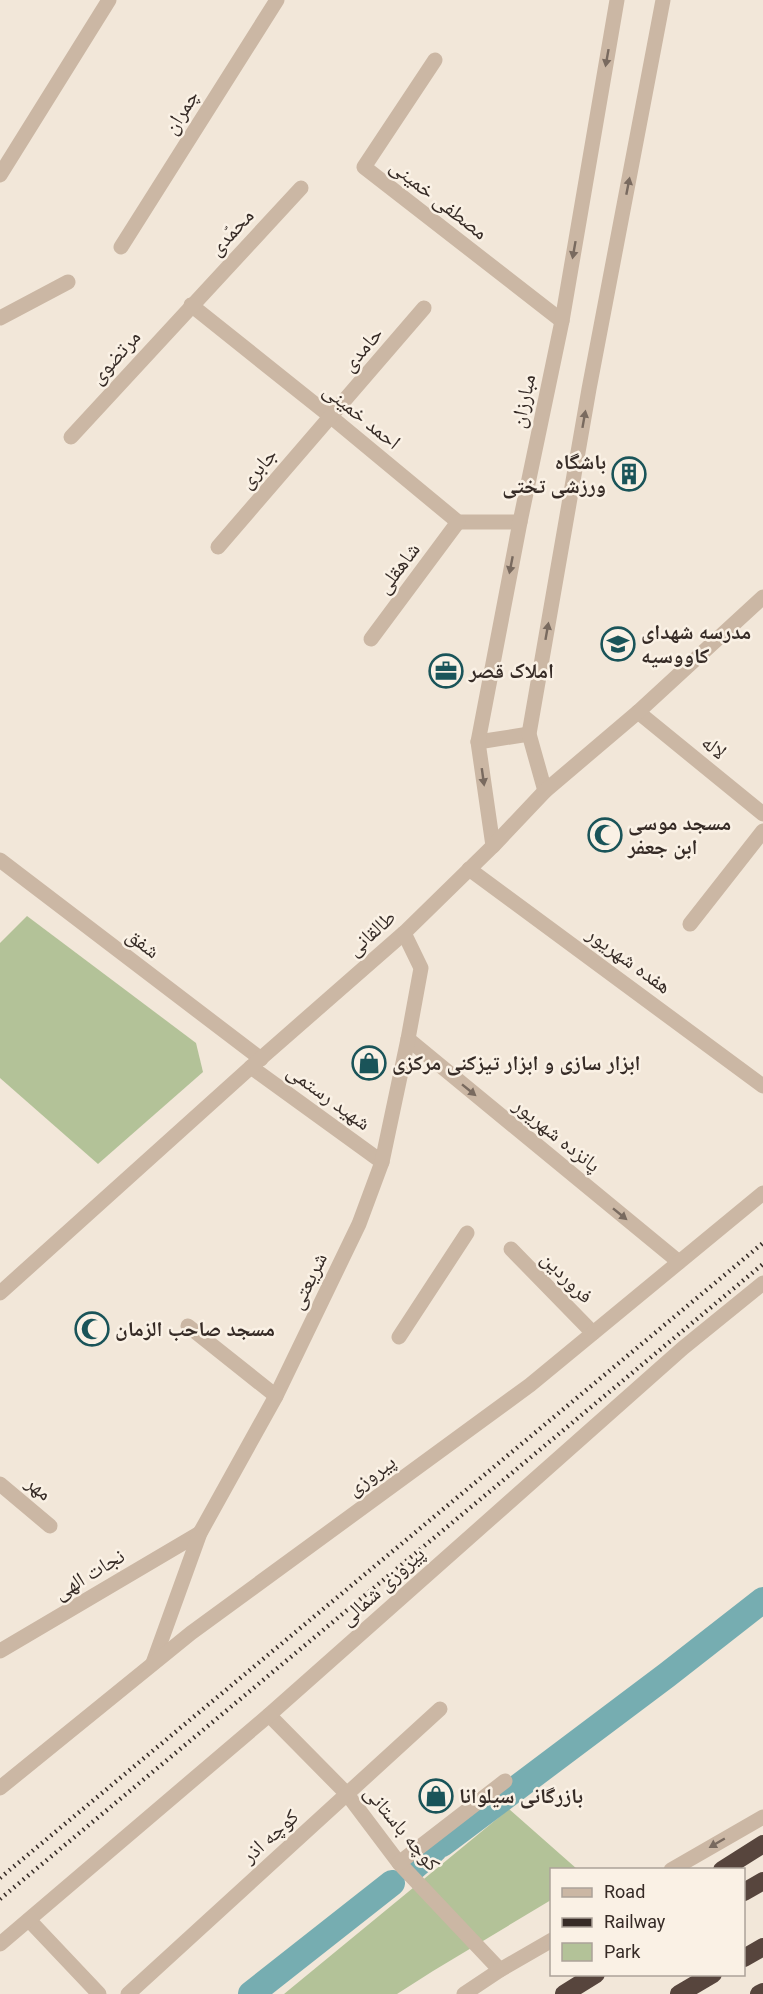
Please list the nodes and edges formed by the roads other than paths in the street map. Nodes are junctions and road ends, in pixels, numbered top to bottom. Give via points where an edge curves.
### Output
1 (109, 0) edge
2 (277, 0) edge
3 (617, 0) edge
4 (663, 0) edge
5 (435, 60) dead end
6 (0, 175) edge
7 (301, 188) dead end
8 (121, 247) dead end
9 (68, 282) dead end
10 (191, 305) junction
11 (424, 309) dead end
12 (0, 318) edge
13 (562, 321) junction
14 (330, 416) junction
15 (71, 437) dead end
16 (458, 522) junction
17 (520, 522) junction
18 (218, 547) dead end
19 (761, 601) edge
20 (371, 639) dead end
21 (638, 712) junction
22 (529, 734) junction
23 (478, 742) junction
24 (545, 791) junction
25 (763, 814) edge
26 (763, 831) edge
27 (493, 846) junction
28 (0, 860) edge
29 (469, 869) junction
30 (690, 924) dead end
31 (404, 933) junction
32 (408, 1040) junction
33 (256, 1063) junction
34 (763, 1086) edge
35 (382, 1162) junction
36 (763, 1192) edge
37 (467, 1233) dead end
38 (511, 1250) dead end
39 (679, 1262) junction
40 (763, 1283) edge
41 (0, 1293) edge
42 (188, 1326) dead end
43 (594, 1333) junction
44 (399, 1337) dead end
45 (276, 1396) junction
46 (0, 1484) edge
47 (50, 1526) dead end
48 (200, 1533) junction
49 (0, 1651) edge
50 (153, 1664) junction
51 (440, 1709) dead end
52 (269, 1715) junction
53 (505, 1781) dead end
54 (0, 1788) edge
55 (347, 1794) junction
56 (763, 1817) edge
57 (763, 1844) edge
58 (399, 1863) junction
59 (673, 1868) edge
60 (724, 1868) edge
61 (763, 1881) edge
62 (745, 1891) edge
63 (29, 1920) junction
64 (550, 1941) edge
65 (0, 1944) edge
66 (763, 1947) edge
67 (745, 1957) edge
68 (500, 1970) junction
69 (710, 1976) edge
70 (590, 1977) edge
71 (99, 1994) edge
72 (128, 1994) edge
73 (464, 1994) edge
74 (564, 1994) edge
75 (679, 1994) edge

1 - 6 street
2 - 8 street, چمران
3 -> 13 street, مبارزان
22 -> 4 street
5 - 13 street, مصطفی خمینی via 364,167
7 - 10 street, محمّدی
9 - 12 street
10 - 14 street, احمد خمینی
10 - 15 street, مرتضوی
11 - 14 street, حامدی
13 - 17 street, مبارزان
14 - 16 street, احمد خمینی
14 - 18 street, جابری
16 - 17 street
16 - 20 street, شاهقلی
17 -> 23 street, مبارزان
19 - 21 street, طالقانی
21 - 24 street, طالقانی
21 - 25 street, لاله
22 - 23 street
22 - 24 street
23 -> 27 street, مبارزان
24 - 27 street, طالقانی
26 - 30 street
27 - 29 street, طالقانی
28 - 33 street, شفق
29 - 31 street, طالقانی
29 - 34 street, هفده شهریور
31 - 32 street, شریعتی via 421,968
31 - 33 street, طالقانی
32 - 35 street, شریعتی
32 -> 39 street, پانزده شهریور
33 - 35 street, شهید رستمی
33 - 41 street, طالقانی
35 - 45 street, شریعتی via 359,1224
36 - 39 street, پیروزی
37 - 44 street
38 - 43 street, فروردین
39 - 43 street, پیروزی
40 - 52 street, پیروزی شمالی via 683,1348
42 - 45 street
43 - 50 street, پیروزی via 530,1385
45 - 48 street, شریعتی
46 - 47 street, مهر
48 - 49 street, نجات الهی
48 - 50 street, شریعتی
50 - 54 street, پیروزی
51 - 55 street, کوچه اذر
52 - 55 street, کوچه باستانی
52 - 63 street, پیروزی شمالی
53 - 58 street
55 - 58 street, کوچه باستانی
55 - 72 street, کوچه اذر
56 -> 59 street
57 - 60 highway
58 - 68 street, کوچه باستانی
61 - 62 highway
63 - 65 street, پیروزی شمالی
63 - 71 street
64 - 68 street
66 - 67 highway
68 - 73 street
69 - 75 highway
70 - 74 highway

